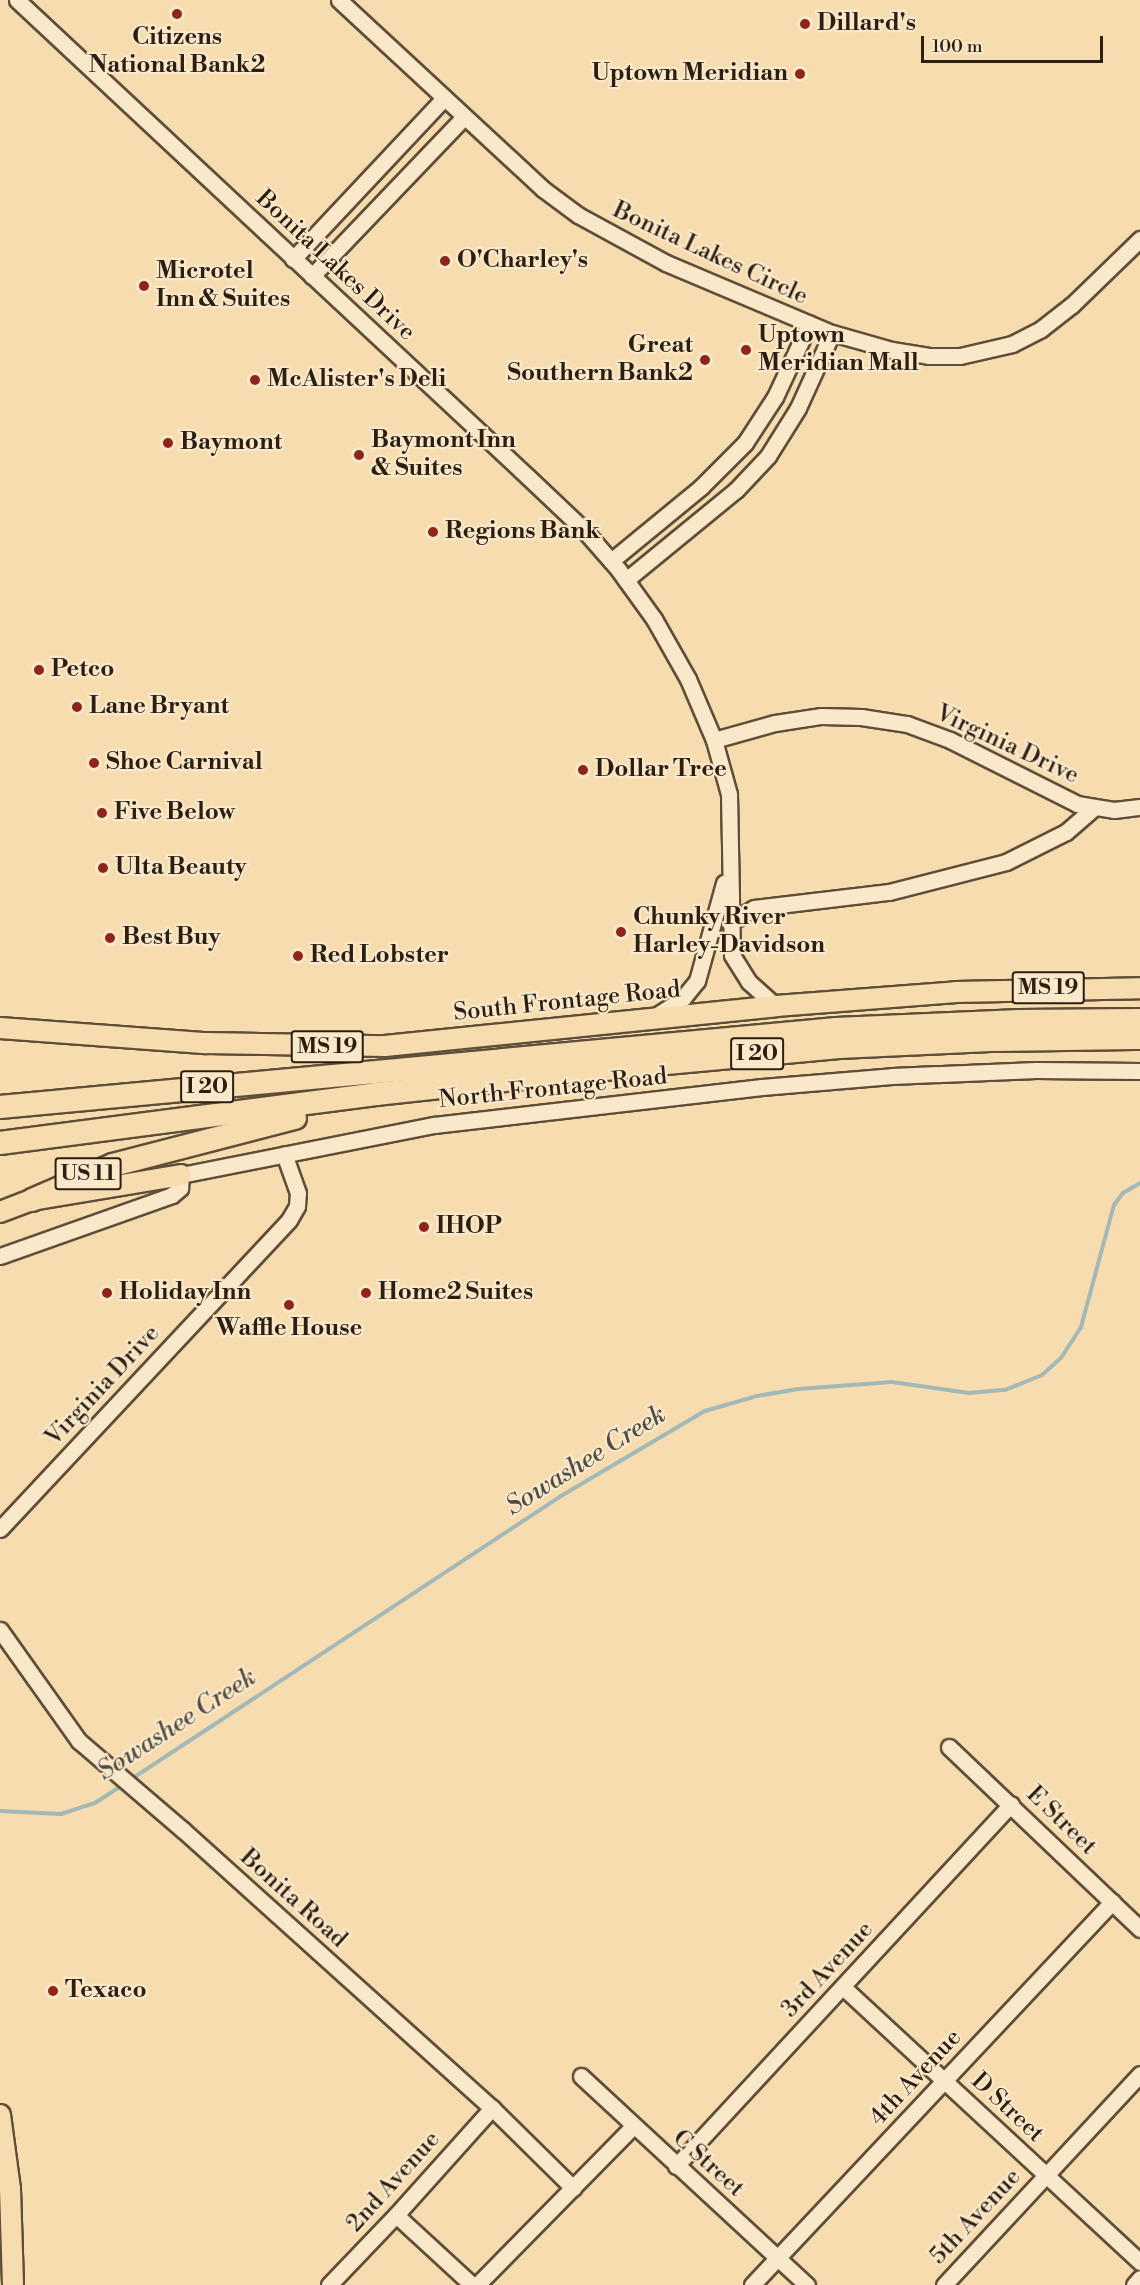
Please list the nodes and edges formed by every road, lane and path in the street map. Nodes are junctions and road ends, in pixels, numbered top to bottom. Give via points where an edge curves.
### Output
1 (17, 0) edge
2 (339, 0) edge
3 (444, 98) junction
4 (464, 117) junction
5 (1140, 239) edge
6 (294, 260) junction
7 (312, 276) junction
8 (809, 324) junction
9 (832, 333) junction
10 (611, 561) junction
11 (626, 580) junction
12 (714, 740) junction
13 (1140, 807) edge
14 (1094, 808) junction
15 (729, 865) junction
16 (730, 923) junction
17 (1140, 988) edge
18 (776, 1006) junction
19 (652, 1017) junction
20 (1140, 1020) edge
21 (0, 1029) edge
22 (1140, 1038) edge
23 (1140, 1071) edge
24 (376, 1094) junction
25 (0, 1107) edge
26 (0, 1143) edge
27 (284, 1154) junction
28 (181, 1175) junction
29 (32, 1200) junction
30 (0, 1212) edge
31 (0, 1256) edge
32 (0, 1529) edge
33 (0, 1630) edge
34 (949, 1747) dead end
35 (1011, 1804) junction
36 (1112, 1902) junction
37 (1140, 1929) edge
38 (843, 1987) junction
39 (1140, 2074) edge
40 (581, 2076) dead end
41 (945, 2081) junction
42 (492, 2108) junction
43 (0, 2115) edge
44 (633, 2126) junction
45 (676, 2166) junction
46 (1046, 2175) junction
47 (573, 2188) junction
48 (396, 2216) junction
49 (777, 2258) junction
50 (1140, 2262) edge
51 (1140, 2278) edge
52 (13, 2285) edge
53 (329, 2285) edge
54 (472, 2285) edge
55 (477, 2285) edge
56 (752, 2285) edge
57 (807, 2285) edge
58 (944, 2285) edge
59 (1134, 2285) edge

1 - 6 street, Bonita Lakes Drive
2 - 3 street, Bonita Lakes Circle
3 - 4 street, Bonita Lakes Circle
3 - 6 street
4 - 7 street
4 - 8 street, Bonita Lakes Circle via 543,189 598,227 666,263
5 - 9 street, Bonita Lakes Circle via 1072,305 1041,330 1012,344 960,356 928,356
6 - 7 street, Bonita Lakes Drive
7 - 10 street, Bonita Lakes Drive via 575,522
8 - 9 street, Bonita Lakes Circle
8 - 10 street via 775,398 746,443 701,487
9 - 11 street via 798,408 768,456 736,490
10 - 11 street, Bonita Lakes Drive
11 - 12 street, Bonita Lakes Drive via 677,659
12 - 14 street, Virginia Drive via 775,723 821,716 907,724 950,740 1056,795
12 - 15 street, Bonita Lakes Drive via 729,794
13 - 14 street, Virginia Drive
14 - 16 street via 1066,832 1006,862 889,892 754,908
15 - 16 street
15 - 19 street via 696,981 683,998
16 - 18 street via 732,955 737,966 748,982
17 - 18 main road, South Frontage Road / MS 19 via 957,992
18 - 19 main road, South Frontage Road / MS 19
19 - 21 main road, South Frontage Road / MS 19 via 385,1046 206,1043
20 - 25 highway, I 20 via 836,1029
22 - 24 highway, I 20 via 839,1047
23 - 27 street, North Frontage Road via 936,1073 762,1087 434,1125
24 - 26 highway, I 20
24 - 29 highway, US 11 via 346,1107 136,1158 83,1176
27 - 28 street, North Frontage Road
27 - 32 street, Virginia Drive via 298,1193 297,1206 289,1220
28 - 29 main road
28 - 31 street via 180,1188 171,1196
29 - 30 main road, US 11
33 - 42 street, Bonita Road via 79,1741
34 - 35 street, E Street
35 - 36 street, E Street
35 - 38 street, 3rd Avenue
36 - 37 street, E Street
36 - 41 street, 4th Avenue
38 - 41 street, D Street
38 - 45 street, 3rd Avenue
39 - 46 street, 5th Avenue
40 - 44 street, C Street
41 - 46 street, D Street
41 - 49 street, 4th Avenue
42 - 47 street, Bonita Road
42 - 48 street, 2nd Avenue
43 - 52 main road via 10,2189
44 - 45 street, C Street
44 - 47 street
45 - 49 street, C Street
46 - 50 street, D Street
46 - 58 street, 5th Avenue
47 - 55 street
48 - 53 street, 2nd Avenue
48 - 54 street
49 - 56 street, 4th Avenue
49 - 57 street, C Street
51 - 59 street

